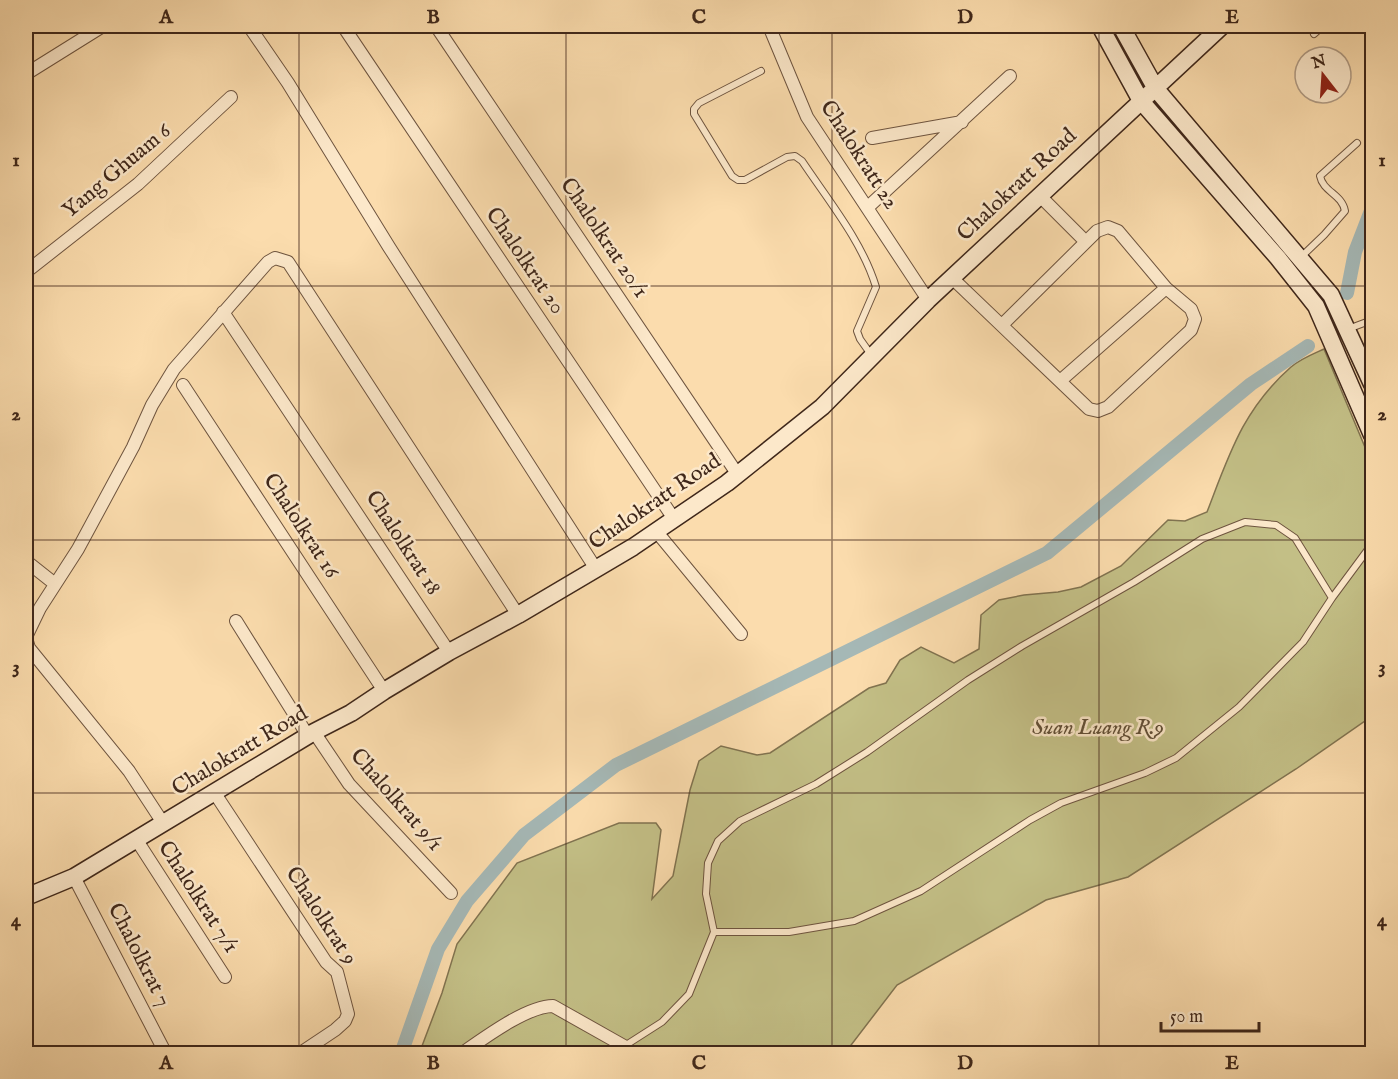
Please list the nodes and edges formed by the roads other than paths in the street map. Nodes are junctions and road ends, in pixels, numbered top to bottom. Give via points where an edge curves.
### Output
1 (103, 26) edge
2 (343, 26) edge
3 (436, 26) edge
4 (769, 26) edge
5 (1100, 26) edge
6 (1121, 26) edge
7 (1222, 26) edge
8 (1323, 26) edge
9 (90, 29) edge
10 (251, 29) dead end
11 (1314, 34) dead end
12 (761, 71) dead end
13 (26, 74) edge
14 (1010, 76) dead end
15 (1156, 89) junction
16 (231, 97) dead end
17 (1141, 101) junction
18 (962, 122) junction
19 (872, 138) dead end
20 (1357, 143) dead end
21 (1039, 195) junction
22 (868, 207) junction
23 (1086, 242) junction
24 (1299, 258) junction
25 (26, 272) edge
26 (952, 278) junction
27 (1166, 288) junction
28 (928, 300) junction
29 (223, 312) junction
30 (1372, 320) edge
31 (1002, 325) junction
32 (1348, 329) junction
33 (872, 356) junction
34 (1060, 381) junction
35 (1372, 384) edge
36 (183, 385) dead end
37 (1372, 435) edge
38 (738, 475) junction
39 (674, 519) junction
40 (656, 531) junction
41 (1372, 544) edge
42 (26, 561) edge
43 (596, 569) junction
44 (55, 584) junction
45 (1332, 598) junction
46 (518, 615) junction
47 (236, 621) dead end
48 (741, 634) dead end
49 (26, 638) edge
50 (449, 652) junction
51 (384, 691) junction
52 (311, 734) junction
53 (214, 792) junction
54 (163, 823) junction
55 (136, 839) junction
56 (74, 877) junction
57 (451, 893) dead end
58 (26, 897) edge
59 (714, 932) junction
60 (225, 977) dead end
61 (624, 1046) junction
62 (166, 1053) edge
63 (299, 1053) edge
64 (461, 1053) edge
65 (612, 1053) edge

1 - 9 street
2 - 39 street, Chalolkrat 20
3 - 38 street, Chalolkrat 20/1
4 - 22 street, Chalokratt 22 via 805,113
5 - 17 street
6 - 15 street
7 - 15 street, Chalokratt Road
8 - 11 lane
9 - 13 street
10 - 43 street
12 - 33 lane via 699,103 694,114 738,180 787,157 795,156 802,161 873,274 876,287 857,331
14 - 18 street
15 - 17 street, Chalokratt Road
15 - 24 street
16 - 25 street, Yang Ghuam 6 via 138,184
17 - 21 street, Chalokratt Road
17 - 37 street via 1316,306
18 - 19 street
18 - 22 street
20 - 24 lane via 1320,176 1323,186 1343,202 1345,211
21 - 23 street
21 - 26 street, Chalokratt Road
22 - 28 street, Chalokratt 22
23 - 27 street via 1097,231 1119,231
23 - 31 street
24 - 32 street via 1331,295
26 - 28 street, Chalokratt Road
26 - 31 street
27 - 34 street
27 - 34 street via 1191,309 1194,324 1107,407 1089,409
28 - 33 street, Chalokratt Road
29 - 44 street via 174,369 78,549
29 - 46 street via 268,262 275,258 288,262
29 - 50 street, Chalolkrat 18
30 - 32 lane
31 - 34 street
32 - 35 street
33 - 38 street, Chalokratt Road via 822,407
36 - 51 street, Chalolkrat 16
38 - 39 street, Chalokratt Road
39 - 40 street, Chalokratt Road
40 - 43 street, Chalokratt Road
40 - 48 street
41 - 45 lane
42 - 44 street
43 - 46 street, Chalokratt Road
44 - 49 street via 28,627
45 - 59 lane via 1302,642 1239,707 1176,758 1146,773 1061,803 921,891 854,921 789,932
45 - 59 lane via 1295,538 1276,525 1245,522 1203,539 968,680 816,784 740,821 718,841 708,863 706,894
46 - 50 street, Chalokratt Road
47 - 52 street, Chalolkrat 9/1
49 - 54 street via 35,655 129,771
50 - 51 street, Chalokratt Road
51 - 52 street, Chalokratt Road
52 - 53 street, Chalokratt Road
52 - 57 street, Chalolkrat 9/1 via 349,784
53 - 54 street, Chalokratt Road
53 - 63 street, Chalolkrat 9 via 336,972 348,1014 345,1021
54 - 55 street, Chalokratt Road
55 - 56 street, Chalokratt Road
55 - 60 street, Chalolkrat 7/1
56 - 58 street, Chalokratt Road
56 - 62 street, Chalolkrat 7
59 - 61 lane via 689,994 662,1022
61 - 64 street via 554,1006 544,1006
61 - 65 lane

